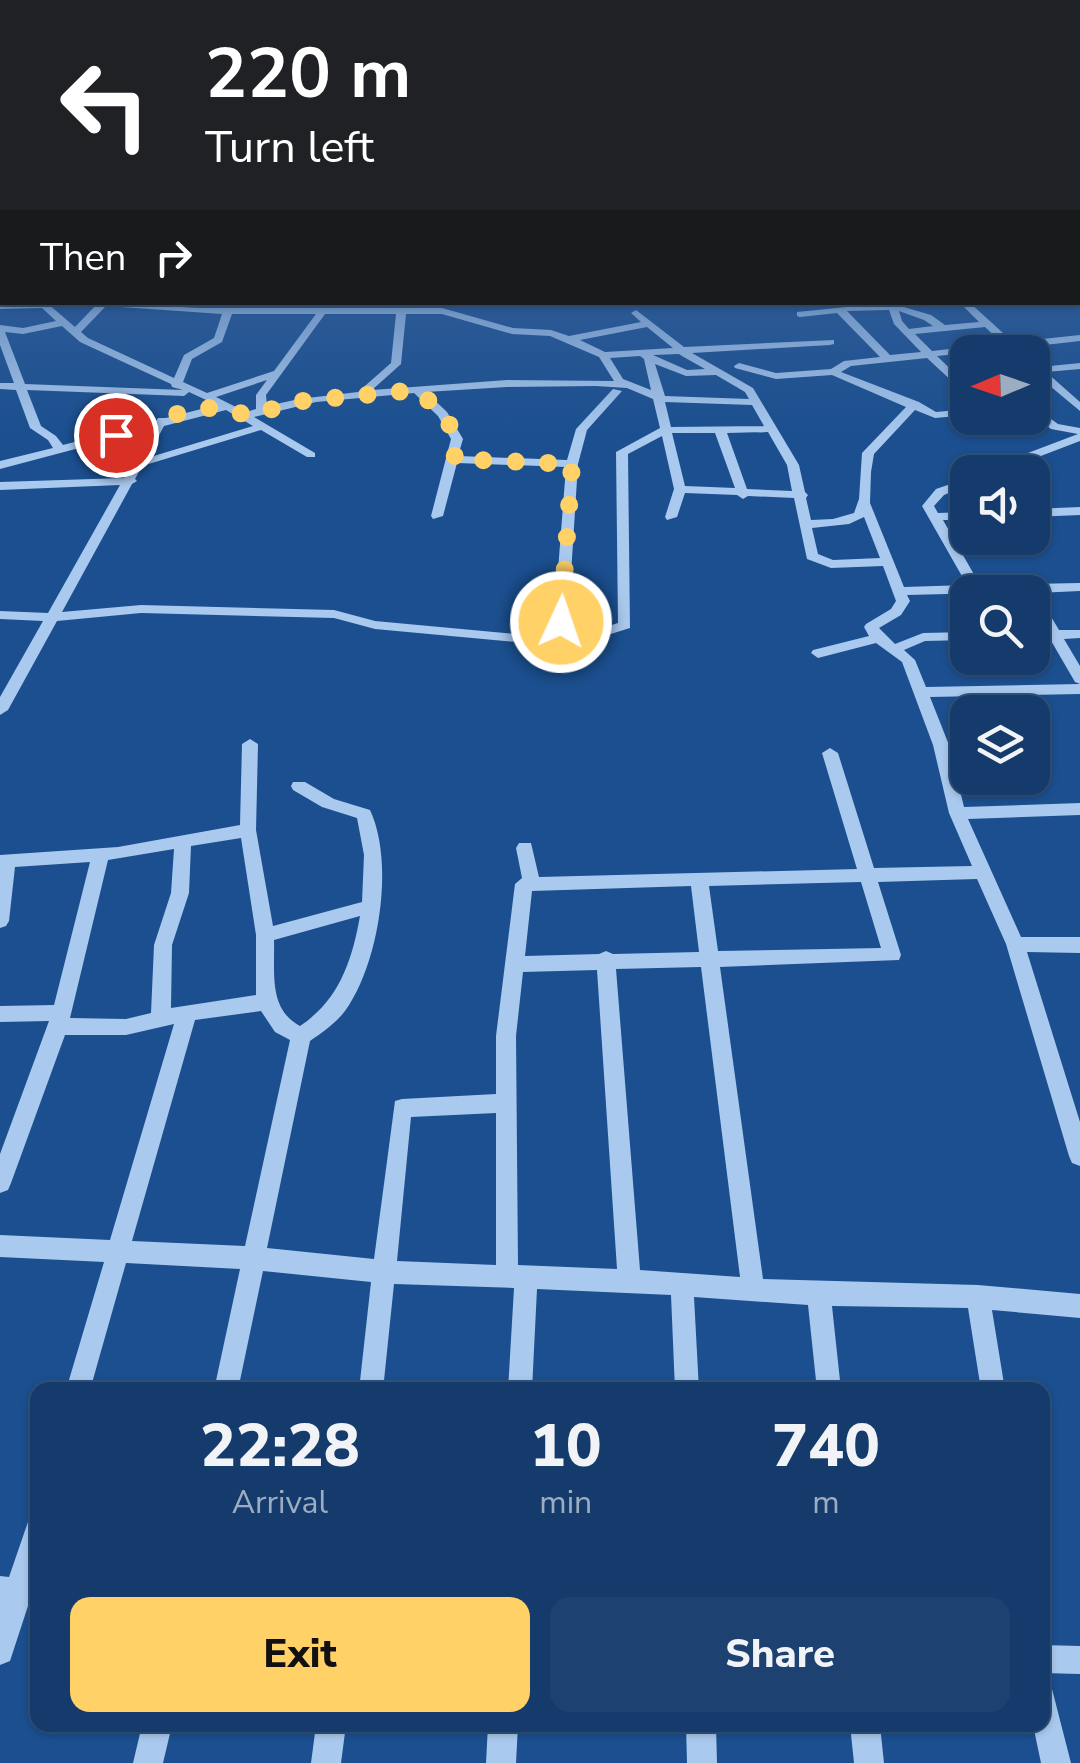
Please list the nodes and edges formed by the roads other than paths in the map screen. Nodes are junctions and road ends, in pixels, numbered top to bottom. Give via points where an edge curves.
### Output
1 (53, 305) edge
2 (103, 305) edge
3 (132, 305) edge
4 (278, 305) edge
5 (347, 305) edge
6 (892, 305) edge
7 (966, 305) edge
8 (0, 306) edge
9 (840, 310) junction
10 (228, 312) junction
11 (292, 312) junction
12 (322, 312) junction
13 (368, 312) junction
14 (401, 312) junction
15 (636, 313) dead end
16 (800, 314) dead end
17 (66, 322) junction
18 (647, 324) junction
19 (987, 324) junction
20 (942, 328) junction
21 (0, 330) edge
22 (75, 332) junction
23 (906, 332) junction
24 (999, 335) edge
25 (1080, 338) edge
26 (569, 339) junction
27 (830, 342) dead end
28 (1050, 343) edge
29 (757, 349) junction
30 (950, 353) edge
31 (686, 354) junction
32 (927, 354) junction
33 (604, 355) junction
34 (646, 357) junction
35 (887, 358) junction
36 (739, 366) junction
37 (1080, 366) edge
38 (1050, 367) edge
39 (716, 372) junction
40 (833, 372) junction
41 (277, 373) junction
42 (950, 375) edge
43 (1050, 381) edge
44 (176, 385) junction
45 (0, 386) edge
46 (631, 386) junction
47 (22, 387) junction
48 (416, 390) junction
49 (617, 391) dead end
50 (362, 394) junction
51 (203, 396) junction
52 (657, 396) junction
53 (752, 402) junction
54 (915, 404) junction
55 (228, 406) junction
56 (1080, 408) edge
57 (262, 410) junction
58 (950, 413) edge
59 (246, 416) junction
60 (162, 420) junction
61 (1050, 423) edge
62 (263, 426) junction
63 (770, 429) junction
64 (664, 430) junction
65 (720, 430) junction
66 (1080, 434) edge
67 (60, 450) junction
68 (311, 455) dead end
69 (1030, 455) edge
70 (454, 459) junction
71 (142, 463) junction
72 (572, 464) junction
73 (0, 466) edge
74 (132, 481) junction
75 (0, 486) edge
76 (680, 489) junction
77 (950, 489) edge
78 (802, 494) junction
79 (742, 495) junction
80 (866, 506) junction
81 (1080, 511) edge
82 (1050, 512) edge
83 (437, 516) dead end
84 (950, 517) edge
85 (671, 518) dead end
86 (935, 518) junction
87 (808, 524) junction
88 (888, 562) junction
89 (968, 575) edge
90 (1080, 587) edge
91 (950, 590) edge
92 (1050, 590) edge
93 (901, 591) junction
94 (0, 614) edge
95 (52, 616) junction
96 (1050, 625) edge
97 (1080, 634) edge
98 (1050, 635) edge
99 (1056, 635) junction
100 (950, 636) edge
101 (878, 638) junction
102 (569, 643) junction
103 (897, 648) junction
104 (818, 653) dead end
105 (1080, 679) edge
106 (1080, 689) edge
107 (920, 692) junction
108 (0, 710) edge
109 (250, 744) dead end
110 (830, 753) dead end
111 (299, 786) dead end
112 (1080, 809) edge
113 (957, 814) junction
114 (248, 830) junction
115 (183, 841) junction
116 (524, 848) dead end
117 (101, 853) junction
118 (4, 862) edge
119 (984, 872) junction
120 (866, 878) junction
121 (699, 879) junction
122 (531, 882) junction
123 (372, 906) junction
124 (0, 921) edge
125 (265, 935) junction
126 (1016, 944) junction
127 (1080, 946) edge
128 (606, 958) junction
129 (708, 958) junction
130 (515, 964) junction
131 (266, 1002) junction
132 (187, 1013) junction
133 (0, 1014) edge
134 (161, 1018) junction
135 (58, 1019) junction
136 (301, 1036) junction
137 (506, 1103) junction
138 (1080, 1156) edge
139 (0, 1183) edge
140 (0, 1246) edge
141 (120, 1249) junction
142 (252, 1258) junction
143 (384, 1272) junction
144 (516, 1276) junction
145 (629, 1281) junction
146 (682, 1287) junction
147 (753, 1291) junction
148 (819, 1294) junction
149 (978, 1297) junction
150 (1080, 1306) edge
151 (80, 1382) edge
152 (228, 1382) edge
153 (371, 1382) edge
154 (520, 1382) edge
155 (687, 1382) edge
156 (828, 1382) edge
157 (992, 1382) edge
158 (30, 1555) edge
159 (19, 1592) edge
160 (0, 1650) edge
161 (1050, 1659) edge
162 (1080, 1660) edge
163 (155, 1732) edge
164 (330, 1732) edge
165 (503, 1732) edge
166 (701, 1732) edge
167 (866, 1732) edge
168 (1049, 1732) edge
169 (148, 1763) edge
170 (326, 1763) edge
171 (501, 1763) edge
172 (702, 1763) edge
173 (869, 1763) edge
174 (1056, 1763) edge

1 - 8 street
1 - 17 street
2 - 22 street
3 - 10 street
4 - 11 street
5 - 13 street
6 - 9 street
6 - 20 street
6 - 23 street
7 - 19 street
9 - 16 street
9 - 35 street
10 - 11 street
10 - 44 street via 218,340 188,357
11 - 12 street
12 - 13 street
12 - 41 street
13 - 14 street
14 - 26 street via 442,311
14 - 50 street via 396,364
15 - 18 street
17 - 21 street
17 - 22 street
18 - 26 street
18 - 31 street
19 - 20 street
19 - 24 street
20 - 23 street
21 - 47 street
22 - 44 street
23 - 32 street
25 - 28 street
26 - 33 street
27 - 29 street
29 - 31 street
29 - 36 street via 756,363
30 - 32 street
31 - 34 street via 671,349
31 - 39 street
32 - 35 street
32 - 42 street
33 - 34 street
33 - 46 street via 616,379
34 - 39 street via 676,370
34 - 52 street
35 - 40 street
36 - 39 street
36 - 40 street via 776,376
37 - 38 street
39 - 53 street via 745,387
40 - 54 street
41 - 51 street
41 - 57 street via 260,396
43 - 56 street
44 - 51 street
45 - 47 street
46 - 48 street via 534,382
46 - 52 street
47 - 51 street
47 - 67 street via 36,428
48 - 50 street
48 - 70 street via 452,428
49 - 72 street via 582,429
50 - 57 street
51 - 55 street
52 - 53 street via 680,403
52 - 64 street
53 - 63 street
54 - 58 street
54 - 80 street via 868,453
55 - 59 street
55 - 60 street
57 - 59 street
59 - 62 street
60 - 67 street
60 - 71 street
61 - 66 street
62 - 68 street
62 - 71 street
63 - 65 street
63 - 78 street via 793,464
64 - 65 street
64 - 76 street
64 - 102 street via 622,452 624,625
65 - 79 street
66 - 69 street
67 - 73 street
70 - 72 street
70 - 83 street
71 - 74 street
72 - 102 street via 561,622
74 - 75 street
74 - 95 street
76 - 79 street
76 - 85 street
77 - 86 street via 928,506
78 - 79 street
78 - 87 street
80 - 87 street via 853,520
80 - 88 street
81 - 82 street
84 - 86 street
86 - 89 street
87 - 88 street via 810,553 818,560
88 - 93 street
90 - 92 street
91 - 93 street
93 - 101 street via 902,607 871,627
94 - 95 street
95 - 102 street via 140,609 334,614 375,626
95 - 108 street
96 - 99 street
97 - 99 street
98 - 99 street
99 - 105 street
100 - 103 street via 923,637
101 - 103 street
101 - 104 street
103 - 107 street
106 - 107 street
107 - 113 street via 941,744
109 - 114 street
110 - 120 street
111 - 123 street via 364,814
112 - 113 street
113 - 119 street
114 - 115 street
114 - 125 street
115 - 117 street
115 - 134 street via 180,893 163,945
116 - 122 street
117 - 118 street
117 - 135 street
118 - 124 street
119 - 120 street
119 - 126 street
120 - 121 street
120 - 129 street via 892,955
121 - 122 street
121 - 129 street
122 - 130 street via 524,884
123 - 125 street
123 - 136 street via 345,995
125 - 131 street
126 - 127 street
126 - 138 street
128 - 129 street
128 - 130 street
128 - 145 street
129 - 147 street
130 - 137 street
131 - 132 street
131 - 136 street via 282,1026
132 - 134 street
132 - 141 street
133 - 135 street
134 - 135 street via 126,1028
135 - 139 street
136 - 142 street
137 - 143 street via 402,1108
137 - 144 street
140 - 141 street
141 - 142 street
141 - 151 street
142 - 143 street
142 - 152 street
143 - 144 street
143 - 153 street
144 - 145 street
144 - 154 street
145 - 146 street
146 - 147 street
146 - 155 street
147 - 148 street
148 - 149 street
148 - 156 street
149 - 150 street
149 - 157 street
158 - 159 street
159 - 160 street
161 - 162 street
163 - 169 street
164 - 170 street
165 - 171 street
166 - 172 street
167 - 173 street
168 - 174 street

